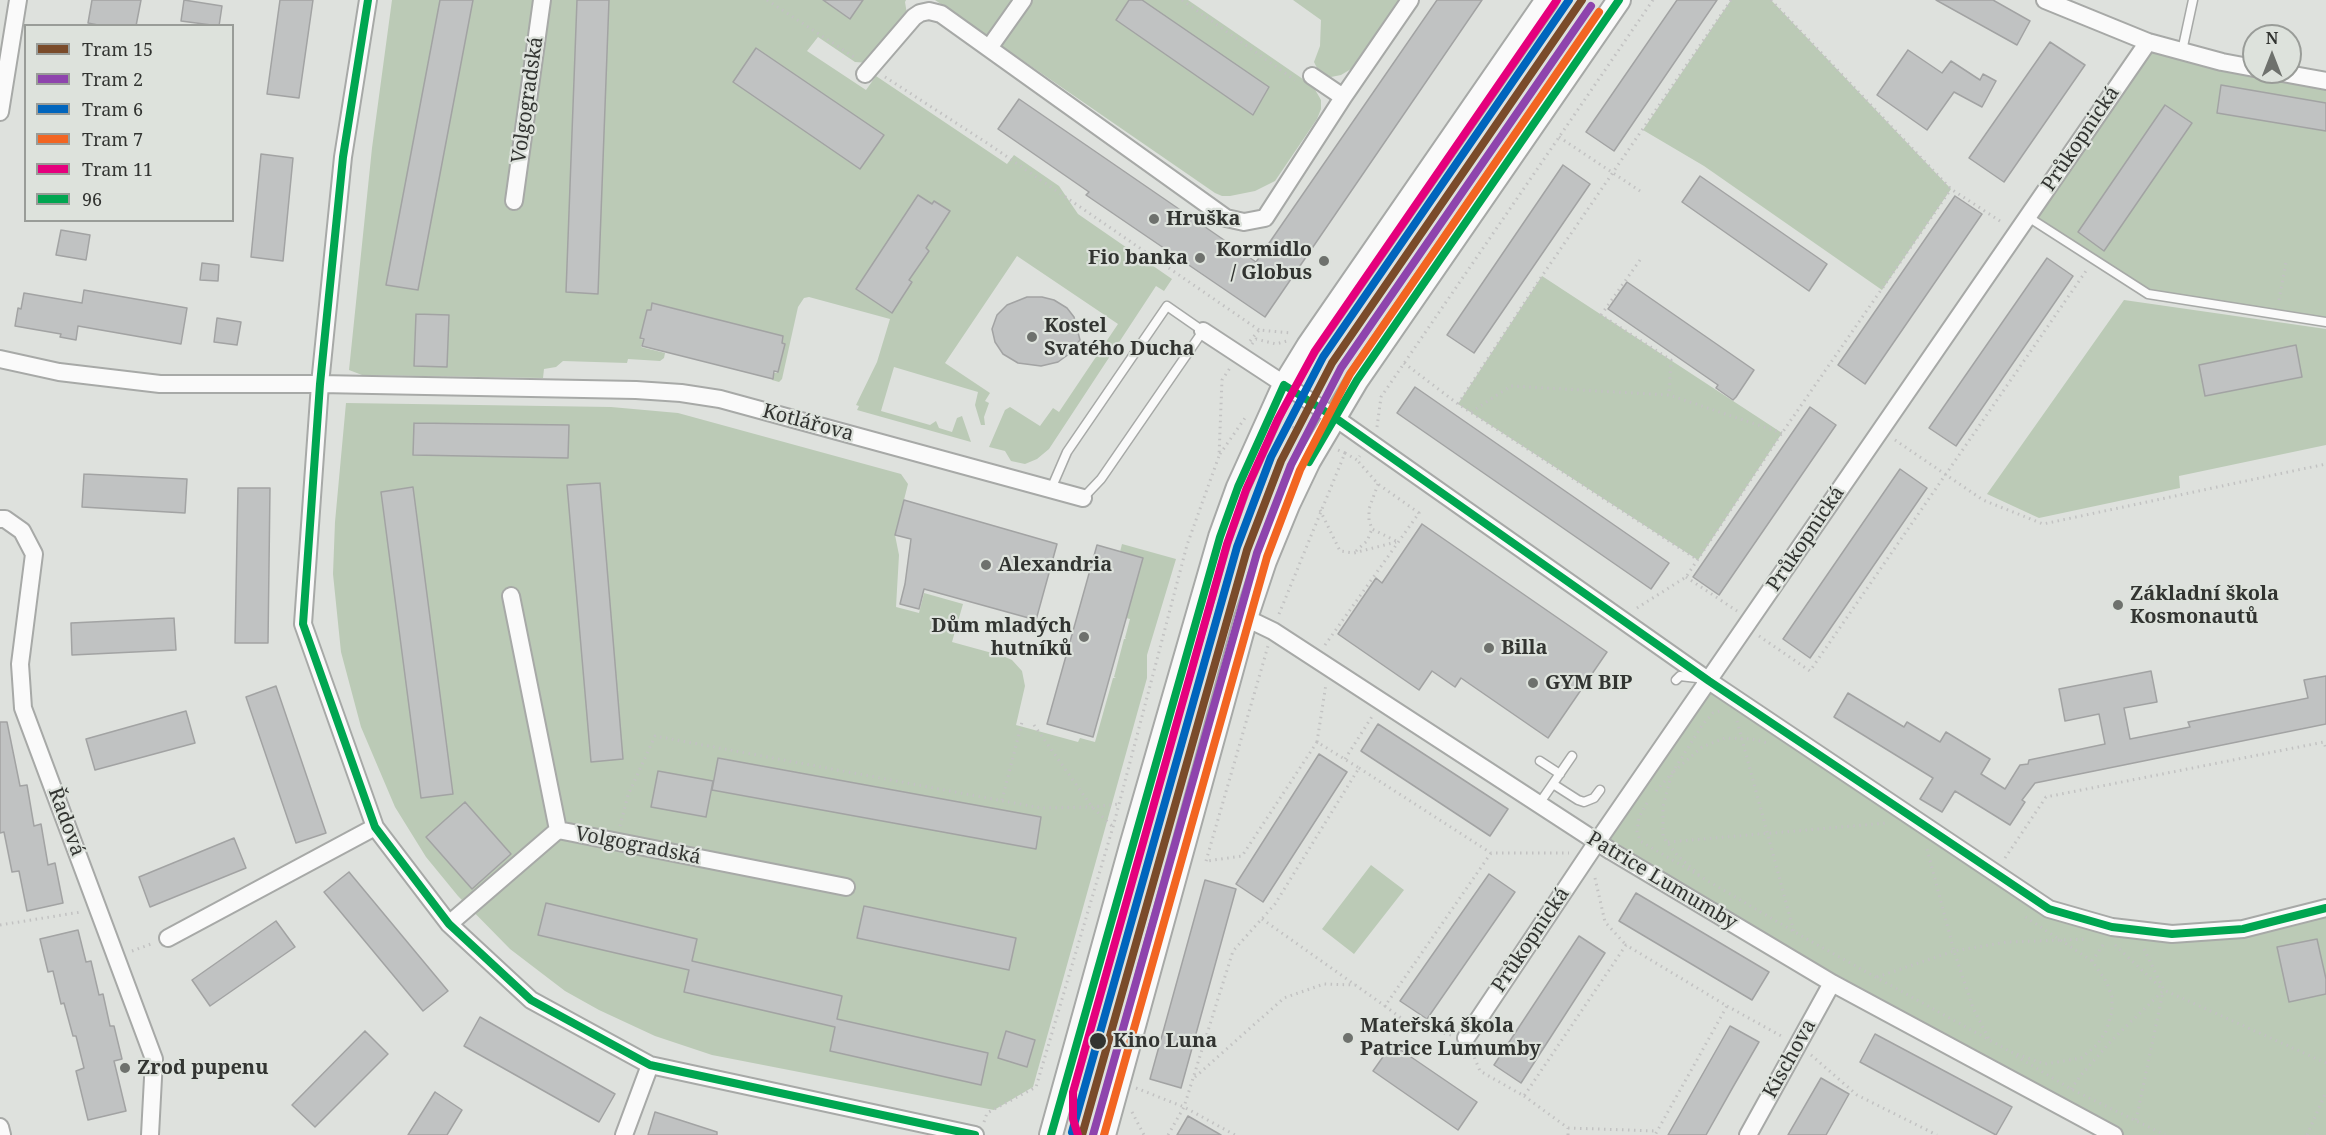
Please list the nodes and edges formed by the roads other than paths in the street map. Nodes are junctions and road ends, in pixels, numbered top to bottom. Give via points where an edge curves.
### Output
1 (18, 0) edge
2 (368, 0) edge
3 (542, 0) edge
4 (1023, 0) edge
5 (1410, 0) edge
6 (1547, 0) edge
7 (1619, 0) edge
8 (2044, 0) edge
9 (2193, 0) edge
10 (2148, 42) junction
11 (989, 48) junction
12 (2182, 51) junction
13 (2242, 65) edge
14 (868, 71) road end
15 (1312, 76) dead end
16 (2302, 77) edge
17 (2326, 81) edge
18 (1343, 98) junction
19 (0, 112) edge
20 (514, 201) dead end
21 (2028, 217) junction
22 (2326, 322) edge
23 (1203, 331) junction
24 (0, 358) edge
25 (320, 384) junction
26 (1284, 385) junction
27 (1334, 417) junction
28 (1051, 489) junction
29 (1083, 498) joint
30 (0, 519) edge
31 (511, 596) dead end
32 (1246, 618) junction
33 (1676, 680) dead end
34 (1709, 681) junction
35 (1572, 756) dead end
36 (1540, 761) dead end
37 (1560, 774) junction
38 (1553, 784) junction
39 (1600, 790) dead end
40 (1539, 804) junction
41 (375, 828) junction
42 (558, 830) junction
43 (1593, 847) junction
44 (846, 886) dead end
45 (2326, 908) edge
46 (449, 924) junction
47 (168, 938) road end
48 (1832, 983) junction
49 (1466, 1038) road end
50 (650, 1065) junction
51 (0, 1126) edge
52 (1108, 1129) edge
53 (2087, 1129) edge
54 (2, 1135) edge
55 (150, 1135) edge
56 (624, 1135) edge
57 (975, 1135) edge
58 (1051, 1135) edge
59 (1748, 1135) edge
60 (2114, 1135) edge

1 - 19 street
2 - 25 street via 343,157
3 - 20 street, Volgogradská
4 - 11 street
5 - 18 street
6 - 26 street via 1299,340
7 - 27 street
8 - 10 street
9 - 12 lane
10 - 12 street
10 - 21 street, Průkopnická
11 - 14 street via 941,14 929,11 914,17
11 - 18 street via 1226,218 1244,222 1266,218
12 - 13 street
15 - 18 street
16 - 17 street
21 - 22 lane via 2148,294
21 - 34 street, Průkopnická
23 - 26 street
23 - 28 lane via 1167,306 1067,452
23 - 29 lane, Kotlářova via 1101,479
24 - 25 street, Kotlářova via 59,372 160,384
25 - 28 street, Kotlářova via 681,393 720,399
25 - 41 street via 303,624
26 - 27 street
26 - 58 street via 1220,537
27 - 32 street via 1288,505
27 - 34 street
28 - 29 street, Kotlářova
30 - 55 street, Řadová via 22,531 34,554 21,664 23,708 154,1059
31 - 42 street, Volgogradská
32 - 40 street, Patrice Lumumby via 1273,631
32 - 52 street
33 - 34 lane via 1684,676
34 - 43 street, Průkopnická
34 - 45 street via 2049,909 2112,927 2172,934 2243,929
35 - 37 lane
36 - 37 lane
37 - 38 lane
38 - 39 lane via 1584,802
38 - 40 lane
40 - 43 street, Patrice Lumumby
41 - 46 street
41 - 47 street
42 - 44 street, Volgogradská
42 - 46 street
43 - 48 street, Patrice Lumumby
43 - 49 street, Průkopnická
46 - 50 street via 531,1000
48 - 53 street, Patrice Lumumby
48 - 59 street, Kischova via 1792,1042
50 - 56 street
50 - 57 street
51 - 54 street
53 - 60 street, Patrice Lumumby

